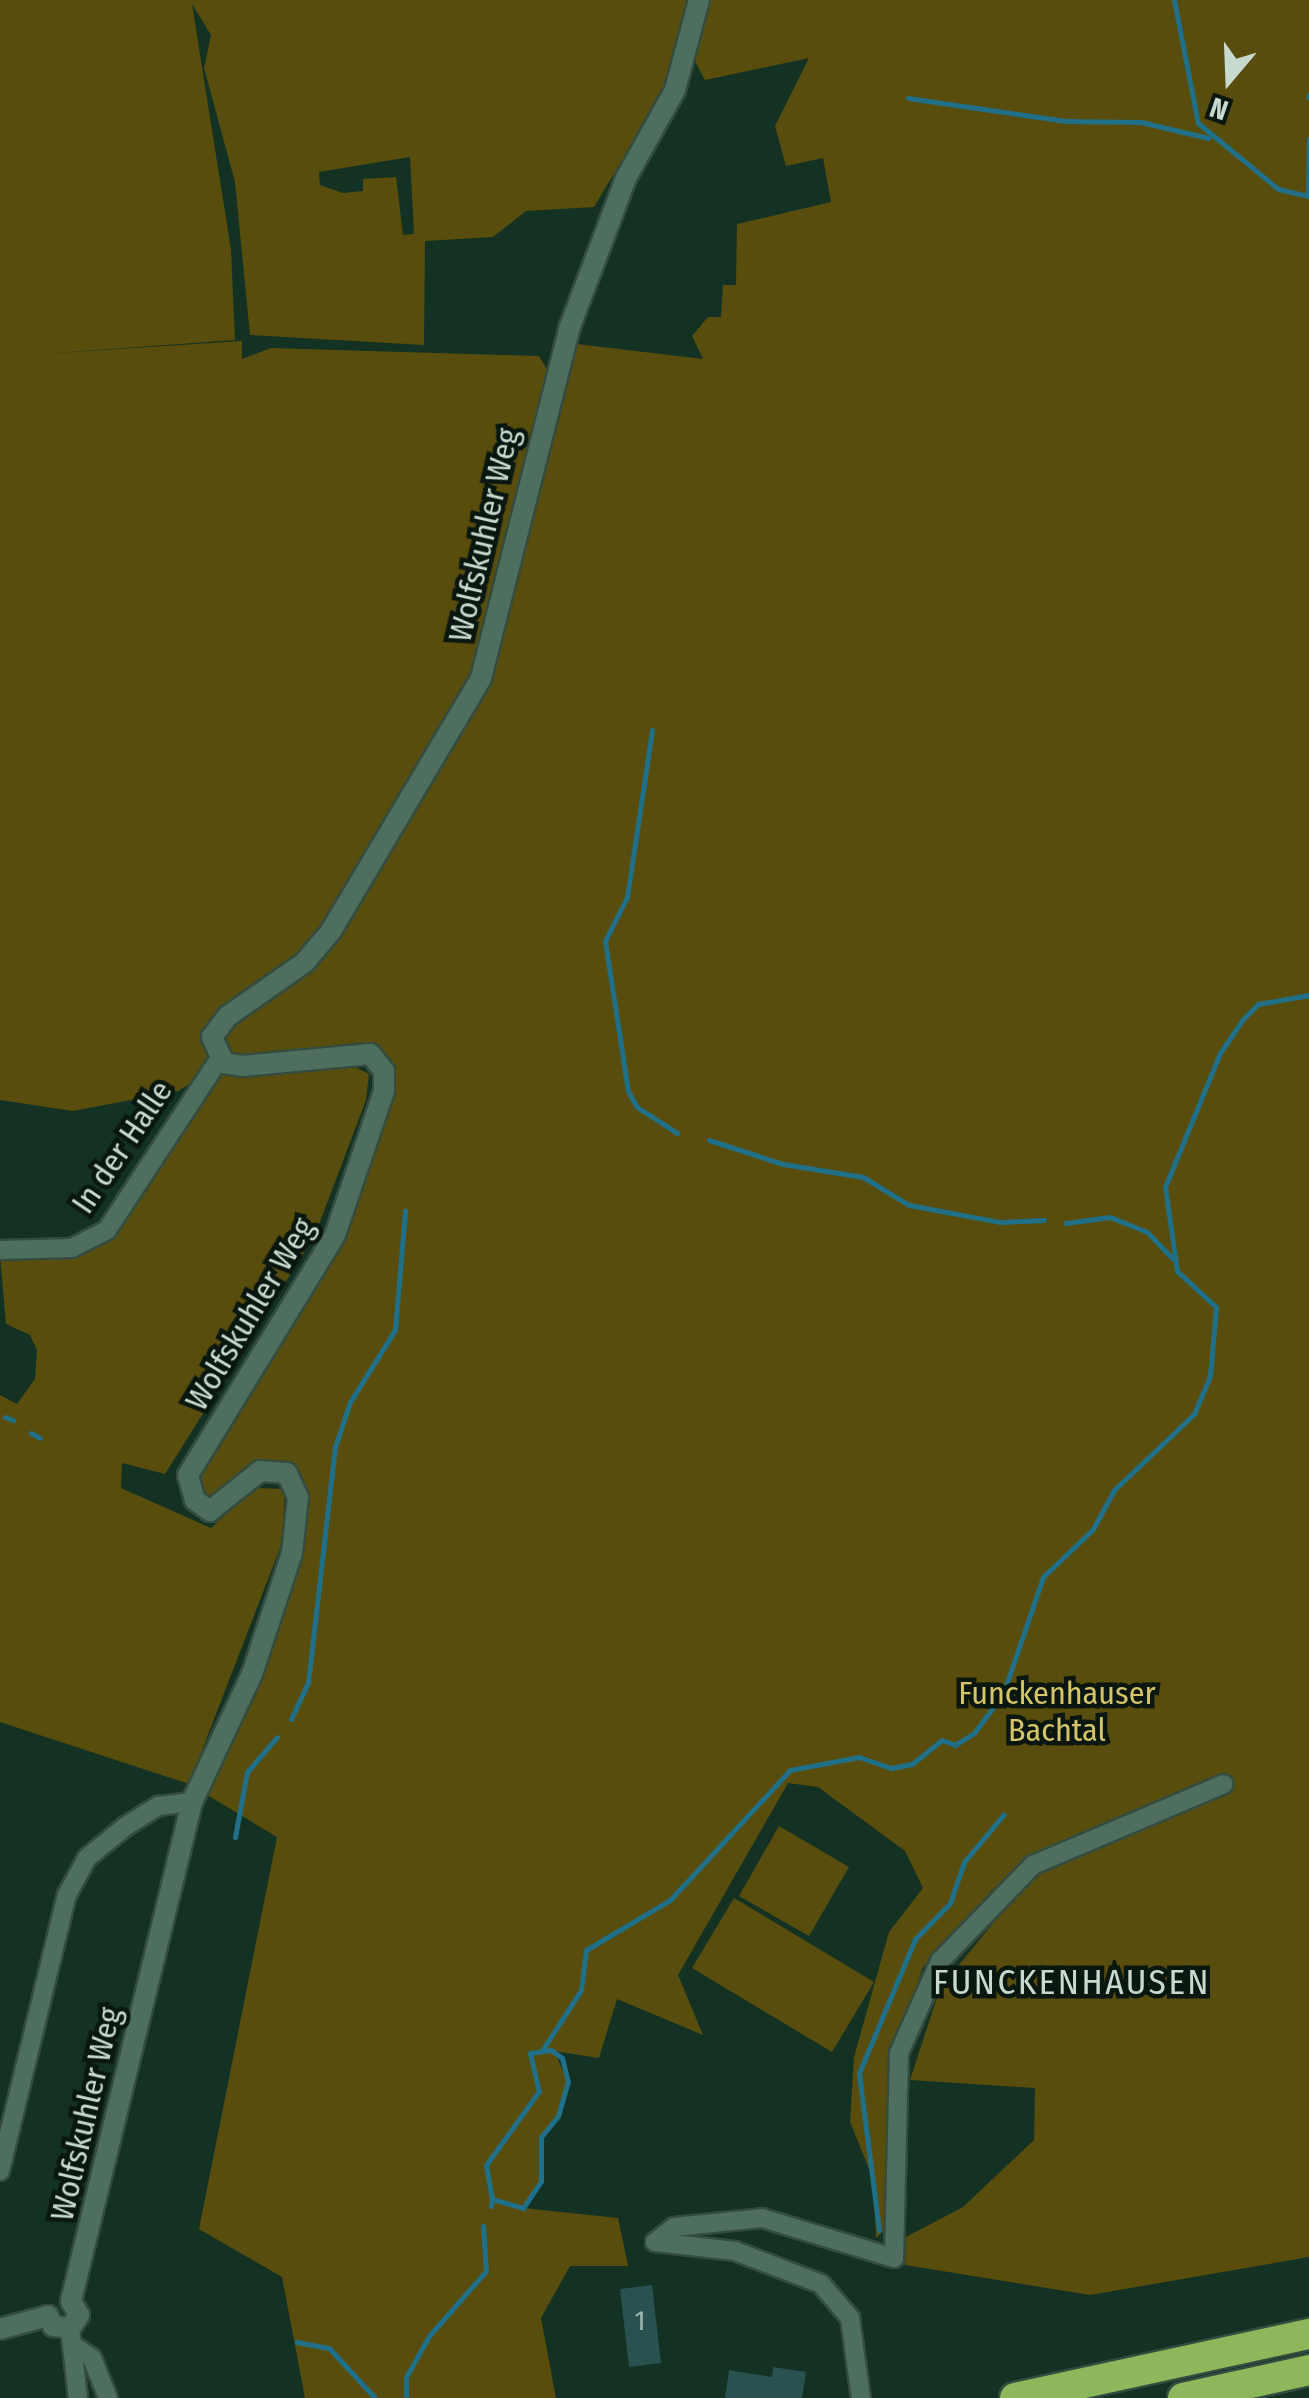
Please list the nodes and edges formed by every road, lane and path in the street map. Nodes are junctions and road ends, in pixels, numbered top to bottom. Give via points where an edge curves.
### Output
1 (699, 0) edge
2 (220, 1058) junction
3 (0, 1250) edge
4 (1224, 1784) dead end
5 (192, 1802) junction
6 (0, 2171) edge
7 (70, 2301) junction
8 (48, 2316) junction
9 (0, 2330) edge
10 (1309, 2334) edge
11 (72, 2337) junction
12 (1309, 2370) edge
13 (78, 2398) edge
14 (108, 2398) edge
15 (861, 2398) edge
16 (1015, 2398) edge
17 (1184, 2398) edge

1 - 2 street, Wolfskuhler Weg via 675,90 626,178 568,329 481,678 330,931 305,962 217,1026 213,1049
2 - 3 street, In der Halle via 107,1230 72,1248
2 - 5 street, Wolfskuhler Weg via 242,1066 370,1054 384,1071 384,1091 335,1235 188,1475 195,1500 210,1511 266,1469 288,1474 298,1497 275,1615
4 - 15 street via 1033,1864 940,1960 899,2053 894,2258 762,2218 674,2227 655,2242 735,2252 822,2284 850,2318
5 - 6 street via 176,1800 126,1826 87,1858 68,1895
5 - 7 street, Wolfskuhler Weg
7 - 8 street via 52,2304
7 - 11 street, Wolfskuhler Weg via 79,2315
8 - 9 street
8 - 11 street
10 - 16 highway
11 - 13 street, Wolfskuhler Weg
11 - 14 street via 92,2358
12 - 17 highway

